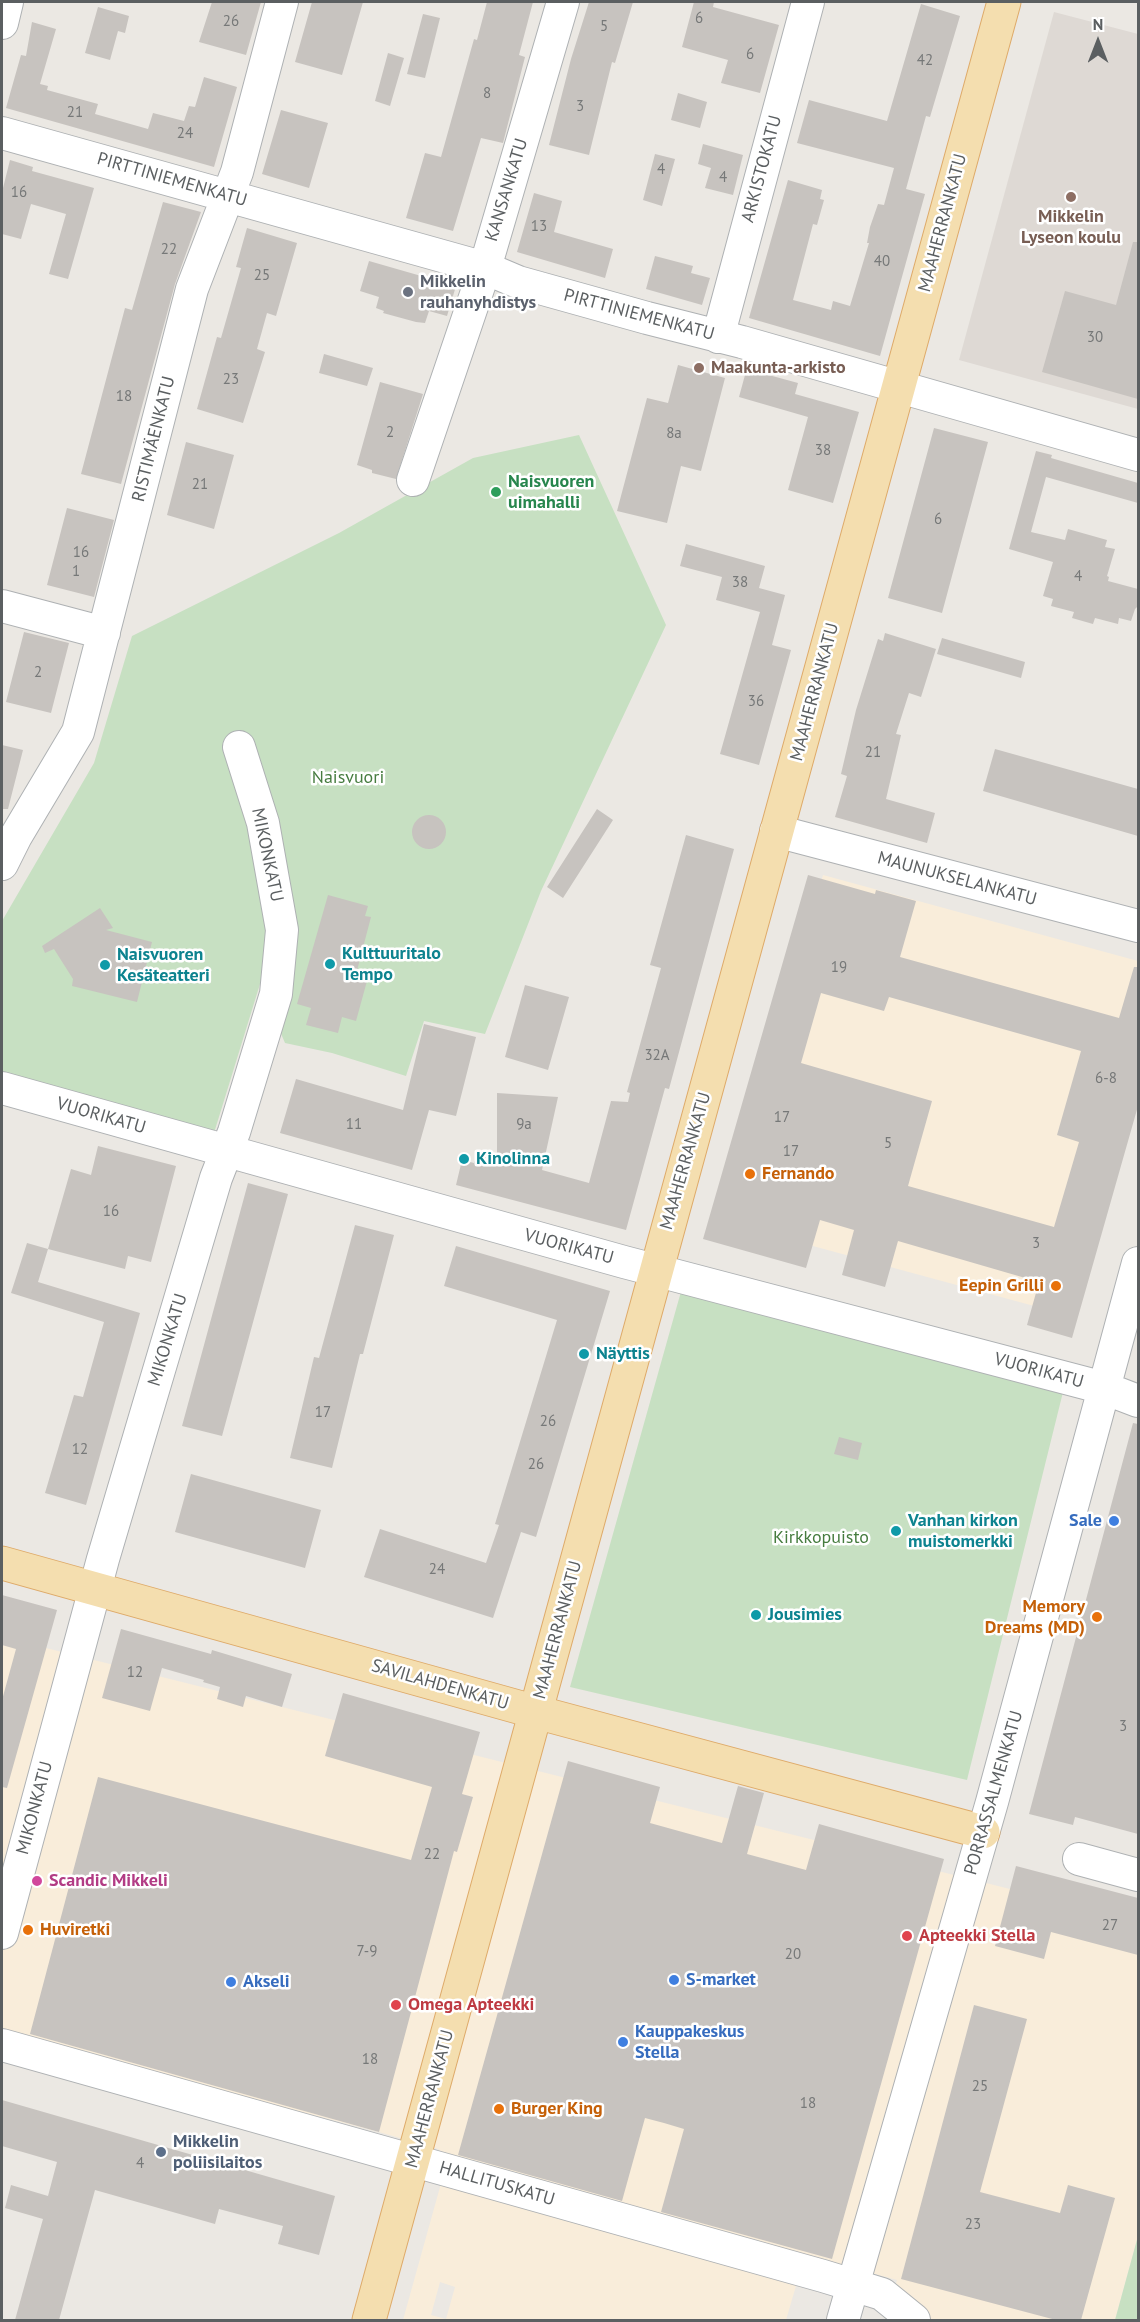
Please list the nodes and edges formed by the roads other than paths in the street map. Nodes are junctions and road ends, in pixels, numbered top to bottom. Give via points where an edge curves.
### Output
1 (7, 2) edge
2 (282, 2) edge
3 (563, 2) edge
4 (808, 2) edge
5 (1004, 2) edge
6 (2, 23) edge
7 (2, 133) edge
8 (228, 196) junction
9 (485, 268) junction
10 (718, 337) junction
11 (898, 386) junction
12 (1138, 455) edge
13 (413, 480) dead end
14 (2, 606) edge
15 (104, 633) junction
16 (239, 747) dead end
17 (776, 831) junction
18 (2, 864) edge
19 (1138, 926) edge
20 (2, 1088) edge
21 (225, 1151) junction
22 (1138, 1263) edge
23 (657, 1269) junction
24 (1104, 1388) junction
25 (1138, 1401) edge
26 (2, 1563) edge
27 (95, 1589) junction
28 (536, 1712) junction
29 (983, 1832) junction
30 (1079, 1859) dead end
31 (1138, 1875) edge
32 (2, 1933) edge
33 (2, 2045) edge
34 (413, 2160) junction
35 (853, 2285) junction
36 (369, 2320) edge
37 (843, 2320) edge
38 (914, 2320) edge

1 - 6 street
2 - 8 street, RISTIMÄENKATU
3 - 9 street, KANSANKATU
4 - 10 street, ARKISTOKATU
5 - 11 main road, MAAHERRANKATU
7 - 8 street, PIRTTINIEMENKATU
8 - 9 street, PIRTTINIEMENKATU
8 - 15 street, RISTIMÄENKATU via 192,289
9 - 10 street, PIRTTINIEMENKATU via 518,282
9 - 13 street, KANSANKATU
10 - 11 street, PIRTTINIEMENKATU
11 - 12 street, PIRTTINIEMENKATU
11 - 17 main road, MAAHERRANKATU
14 - 15 street
15 - 18 street, RISTIMÄENKATU via 78,732
16 - 21 street, MIKONKATU via 263,823 282,930 276,994
17 - 19 street, MAUNUKSELANKATU
17 - 23 main road, MAAHERRANKATU
20 - 21 street, VUORIKATU
21 - 23 street, VUORIKATU
21 - 27 street, MIKONKATU
22 - 24 street, PORRASSALMENKATU
23 - 24 street, VUORIKATU
23 - 28 main road, MAAHERRANKATU
24 - 25 street, VUORIKATU
24 - 29 street, PORRASSALMENKATU
26 - 27 main road, SAVILAHDENKATU
27 - 28 main road, SAVILAHDENKATU
27 - 32 street, MIKONKATU
28 - 29 main road, SAVILAHDENKATU
28 - 34 main road, MAAHERRANKATU
29 - 35 street, PORRASSALMENKATU
30 - 31 street
33 - 34 street, HALLITUSKATU
34 - 35 street, HALLITUSKATU
34 - 36 main road, MAAHERRANKATU
35 - 37 street, PORRASSALMENKATU
35 - 38 street, HALLITUSKATU via 882,2294

